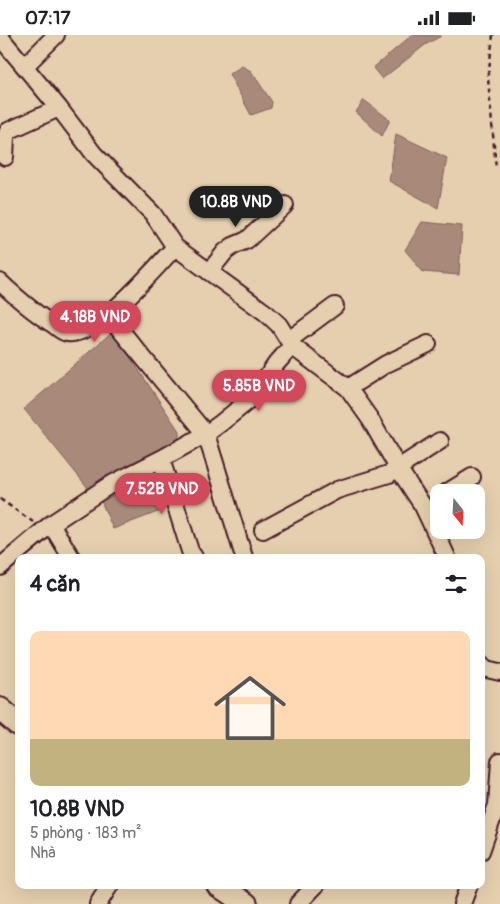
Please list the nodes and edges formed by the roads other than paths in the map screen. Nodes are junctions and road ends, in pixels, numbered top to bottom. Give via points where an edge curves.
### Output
1 (56, 35) edge
2 (0, 37) edge
3 (24, 66) junction
4 (59, 108) junction
5 (5, 157) dead end
6 (285, 205) dead end
7 (175, 247) junction
8 (209, 272) junction
9 (0, 283) edge
10 (335, 306) dead end
11 (108, 315) junction
12 (291, 343) junction
13 (428, 344) dead end
14 (348, 388) junction
15 (206, 434) junction
16 (440, 441) dead end
17 (161, 459) junction
18 (398, 468) junction
19 (472, 477) dead end
20 (461, 484) edge
21 (430, 502) edge
22 (423, 506) junction
23 (48, 527) junction
24 (263, 530) dead end
25 (15, 554) edge
26 (16, 554) edge
27 (69, 554) edge
28 (192, 554) edge
29 (243, 554) edge
30 (446, 554) edge
31 (0, 567) edge
32 (485, 667) edge
33 (500, 672) edge
34 (0, 709) edge
35 (15, 722) edge
36 (500, 761) edge
37 (485, 840) edge
38 (107, 889) edge
39 (224, 889) edge
40 (312, 889) edge
41 (468, 889) edge
42 (98, 904) edge
43 (246, 904) edge
44 (298, 904) edge
45 (462, 904) edge

1 - 3 street
2 - 3 street
3 - 4 street
4 - 5 street via 8,131
4 - 7 street via 94,154 153,214
6 - 8 street via 247,240 225,252
7 - 8 street
7 - 11 street
8 - 12 street via 266,313
9 - 11 street via 37,315 66,333 88,329
10 - 12 street
11 - 15 street
12 - 14 street
12 - 15 street via 253,397
13 - 14 street via 386,364
14 - 18 street
15 - 17 street
15 - 29 street
16 - 18 street
17 - 23 street via 108,486
17 - 28 street
18 - 22 street
18 - 24 street via 389,474 337,490
19 - 20 street
21 - 22 street
22 - 30 street
23 - 26 street
23 - 27 street
25 - 31 street
32 - 33 street
34 - 35 main road
36 - 37 street via 497,805
38 - 42 street
39 - 43 main road
40 - 44 street
41 - 45 street

